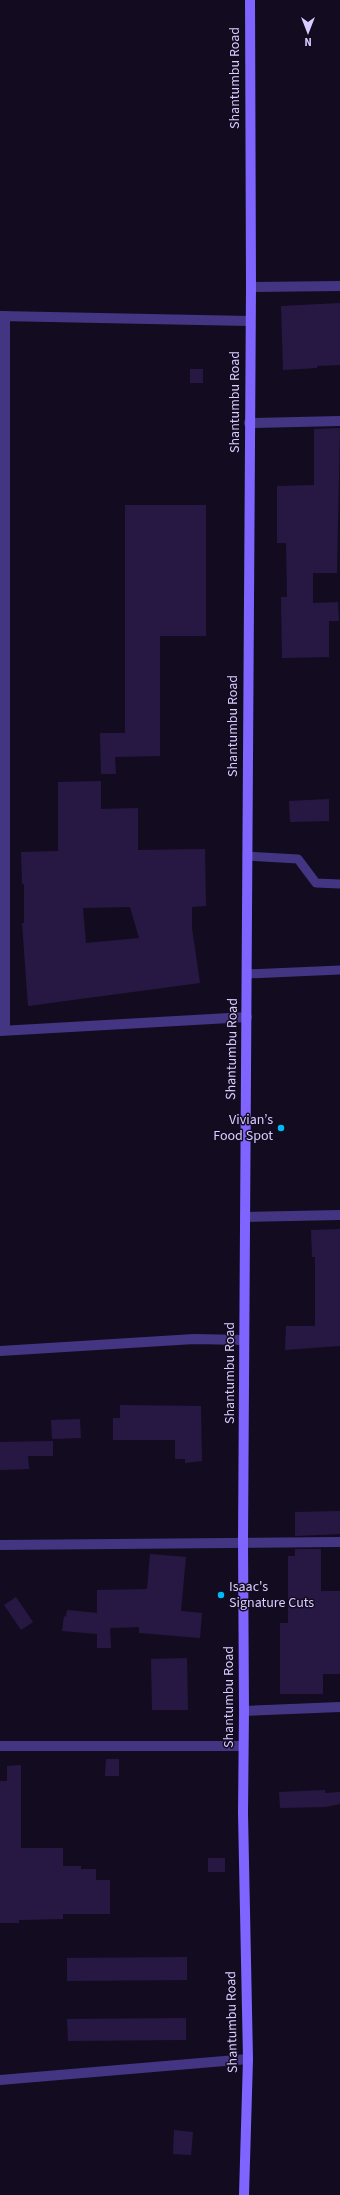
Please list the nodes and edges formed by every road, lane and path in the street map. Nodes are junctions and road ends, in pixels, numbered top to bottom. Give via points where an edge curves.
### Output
1 (250, 0) edge
2 (340, 286) edge
3 (250, 287) junction
4 (3, 316) edge
5 (249, 320) junction
6 (340, 421) edge
7 (250, 423) junction
8 (247, 856) junction
9 (340, 884) edge
10 (340, 970) edge
11 (247, 974) junction
12 (247, 1017) junction
13 (2, 1030) edge
14 (340, 1215) edge
15 (244, 1217) junction
16 (244, 1340) junction
17 (0, 1352) edge
18 (243, 1542) junction
19 (340, 1542) edge
20 (0, 1545) edge
21 (340, 1707) edge
22 (244, 1711) junction
23 (0, 1746) edge
24 (243, 1746) junction
25 (248, 2059) junction
26 (0, 2080) edge
27 (244, 2195) edge

1 - 3 street, Shantumbu Road
2 - 3 street
3 - 5 street, Shantumbu Road
4 - 5 street
4 - 13 street
5 - 7 street, Shantumbu Road
6 - 7 street
7 - 8 street, Shantumbu Road
8 - 9 lane via 298,859 316,883
8 - 11 street, Shantumbu Road
10 - 11 lane
11 - 12 street, Shantumbu Road
12 - 13 street
12 - 15 street, Shantumbu Road
14 - 15 street
15 - 16 street, Shantumbu Road
16 - 17 street via 194,1339
16 - 18 street, Shantumbu Road
18 - 19 street
18 - 20 street
18 - 22 street, Shantumbu Road
21 - 22 street
22 - 24 street, Shantumbu Road
23 - 24 street
24 - 25 street, Shantumbu Road
25 - 26 street
25 - 27 street, Shantumbu Road

